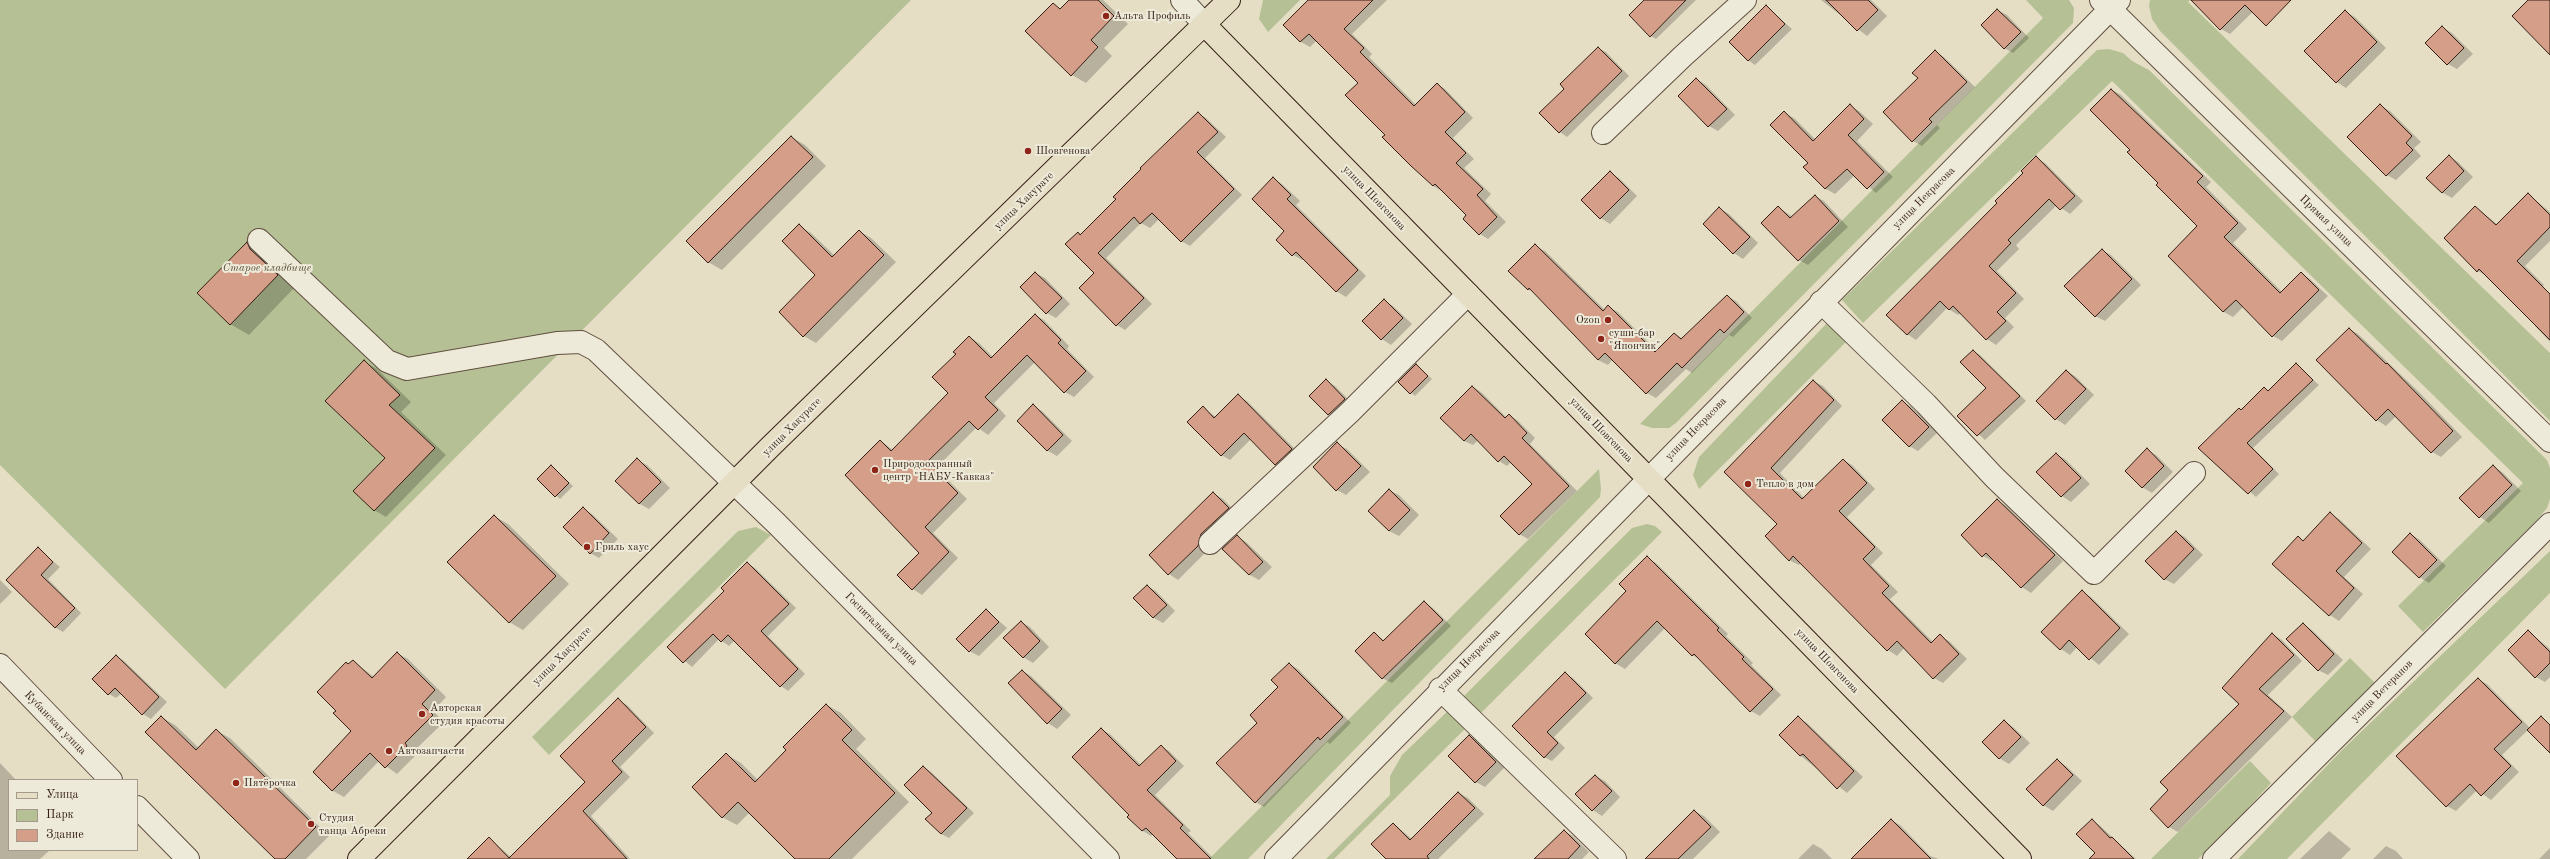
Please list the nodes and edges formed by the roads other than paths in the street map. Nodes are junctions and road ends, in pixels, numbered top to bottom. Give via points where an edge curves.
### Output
1 (1182, 0) edge
2 (1229, 0) edge
3 (1745, 0) edge
4 (2110, 3) edge
5 (1206, 25) junction
6 (1603, 133) dead end
7 (259, 240) dead end
8 (1468, 294) junction
9 (1821, 302) junction
10 (2550, 441) edge
11 (2194, 473) dead end
12 (1648, 478) junction
13 (735, 484) junction
14 (2550, 524) edge
15 (1210, 543) dead end
16 (2, 670) edge
17 (1440, 689) junction
18 (110, 779) edge
19 (138, 808) edge
20 (188, 859) edge
21 (359, 859) edge
22 (1108, 859) edge
23 (1276, 859) edge
24 (1616, 859) edge
25 (2020, 859) edge
26 (2214, 859) edge

1 - 5 street, улица Шовгенова
2 - 5 main road, улица Хакурате
3 - 6 street
4 - 9 street, улица Некрасова
4 - 10 street, Прямая улица
5 - 8 main road, улица Шовгенова
5 - 13 main road, улица Хакурате
7 - 13 street, Госпитальная улица via 387,361 407,369 557,342 580,342 596,350
8 - 12 main road, улица Шовгенова
8 - 15 street via 1350,412
9 - 11 street via 1926,404 1994,477 2094,573
9 - 12 street, улица Некрасова
12 - 17 street, улица Некрасова
12 - 25 main road, улица Шовгенова
13 - 21 main road, улица Хакурате
13 - 22 street, Госпитальная улица
14 - 26 street, улица Ветеранов
16 - 18 street, Кубанская улица
17 - 23 street, улица Некрасова
17 - 24 street
19 - 20 street

